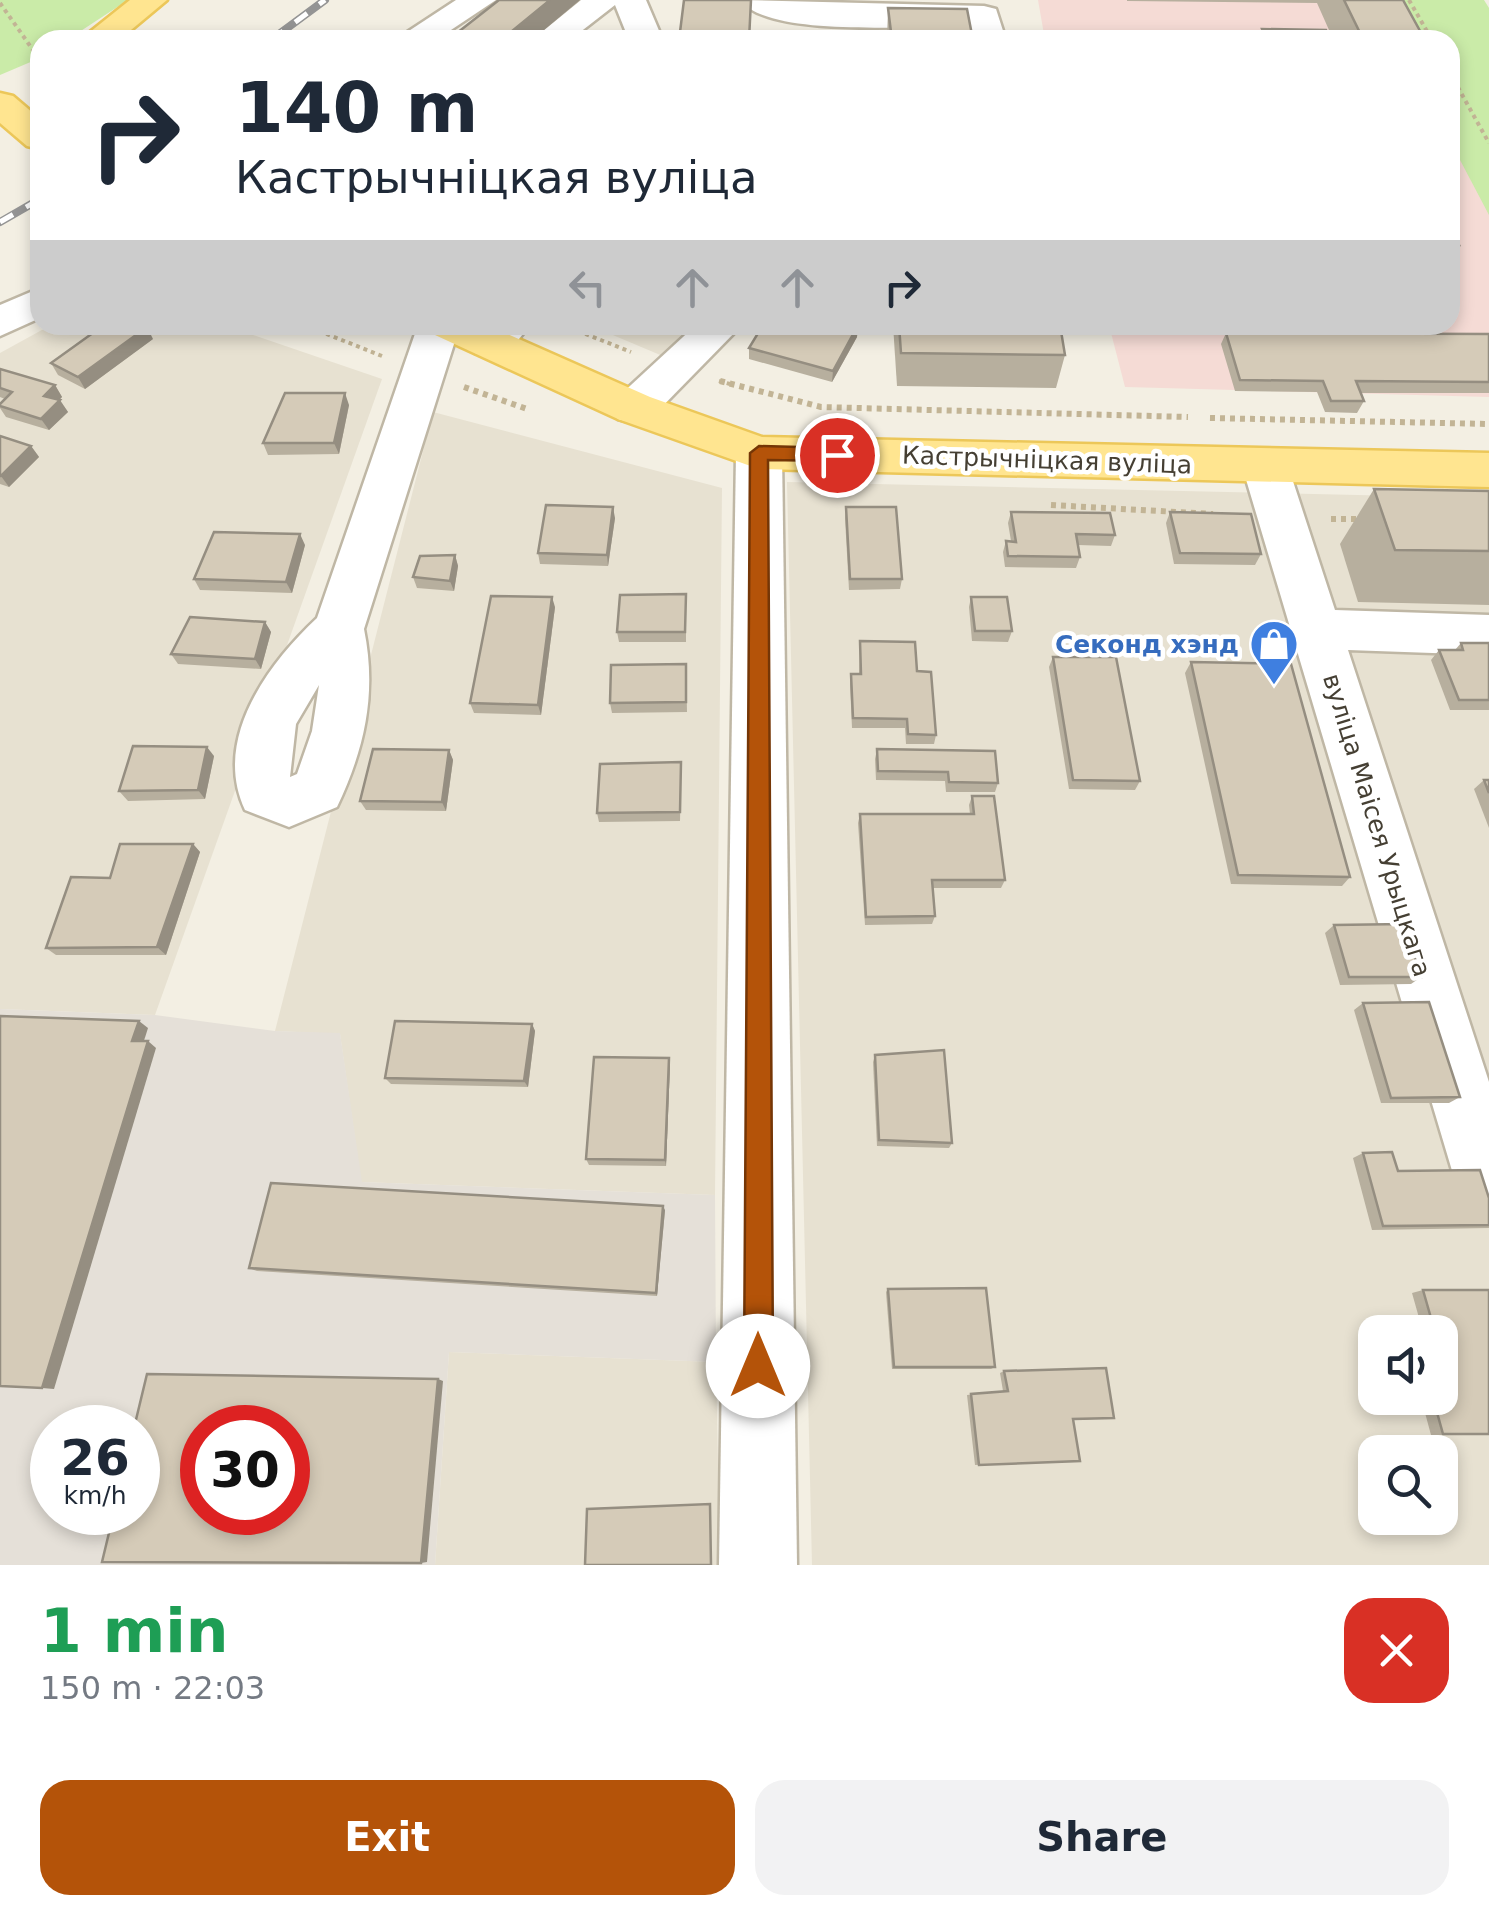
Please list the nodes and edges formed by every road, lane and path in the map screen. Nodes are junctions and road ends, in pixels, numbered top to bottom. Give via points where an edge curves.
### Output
1 (151, 0) edge
2 (480, 0) edge
3 (602, 0) edge
4 (630, 0) edge
5 (758, 0) edge
6 (1409, 0) edge
7 (0, 4) edge
8 (837, 27) edge
9 (110, 30) edge
10 (429, 30) edge
11 (562, 30) edge
12 (642, 30) edge
13 (987, 30) edge
14 (1426, 30) edge
15 (1460, 91) edge
16 (13, 92) edge
17 (30, 123) edge
18 (0, 126) edge
19 (30, 138) edge
20 (1489, 143) edge
21 (30, 306) edge
22 (0, 322) edge
23 (436, 335) edge
24 (490, 335) edge
25 (588, 335) edge
26 (711, 335) edge
27 (676, 370) junction
28 (634, 408) junction
29 (1489, 424) edge
30 (759, 453) junction
31 (1265, 466) junction
32 (1489, 470) edge
33 (339, 629) dead end
34 (1316, 630) junction
35 (1489, 635) edge
36 (1489, 1184) edge
37 (758, 1565) edge

1 - 9 main road
2 - 10 street
3 - 11 street
4 - 12 street
5 - 8 street
6 - 14 path
7 - 16 path
8 - 13 street via 984,16
15 - 20 path
16 - 17 main road
18 - 19 main road
21 - 22 street
23 - 33 street
24 - 28 main road, Кастрычніцкая вуліца
25 - 27 path
26 - 27 street
27 - 28 street
27 - 29 path via 822,408
28 - 30 main road, Кастрычніцкая вуліца
30 - 31 main road, Кастрычніцкая вуліца
30 - 37 street
31 - 32 main road, Кастрычніцкая вуліца
31 - 34 street, вуліца Маісея Урыцкага
34 - 35 street
34 - 36 street, вуліца Маісея Урыцкага

